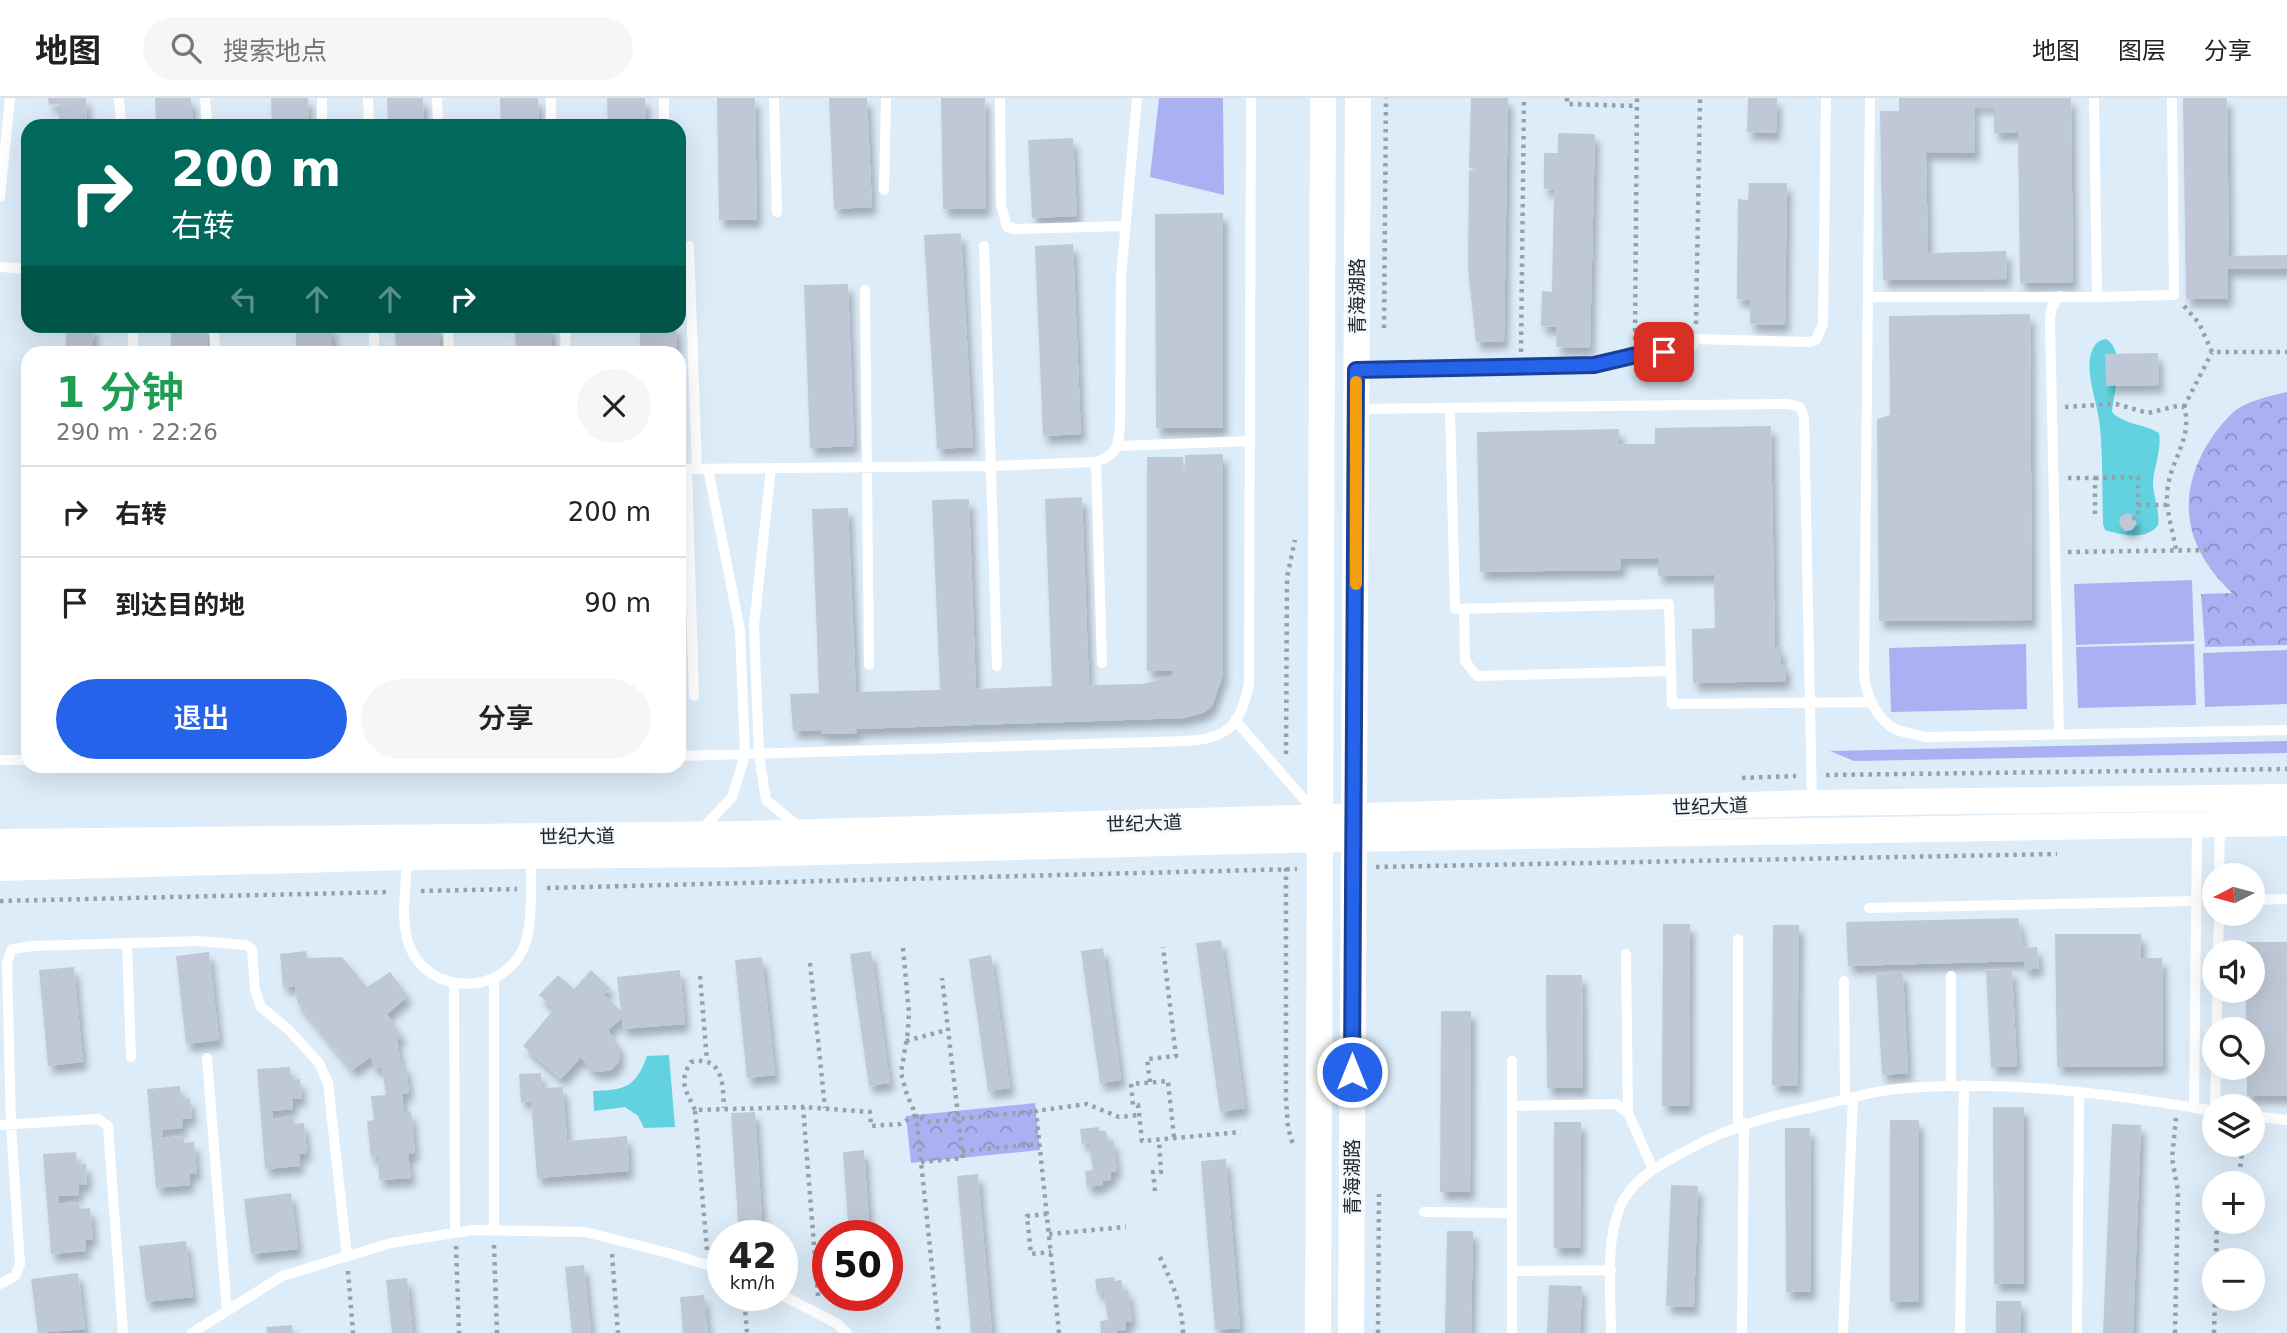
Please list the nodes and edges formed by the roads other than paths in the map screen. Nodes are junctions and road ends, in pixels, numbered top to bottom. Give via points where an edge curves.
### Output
1 (10, 98) edge
2 (120, 98) edge
3 (205, 98) edge
4 (322, 98) edge
5 (368, 98) edge
6 (437, 98) edge
7 (551, 98) edge
8 (664, 98) edge
9 (774, 98) edge
10 (886, 98) edge
11 (1000, 98) edge
12 (1137, 98) edge
13 (1251, 98) edge
14 (1323, 98) edge
15 (1359, 98) edge
16 (1826, 98) edge
17 (1870, 98) edge
18 (2094, 98) edge
19 (2172, 98) edge
20 (121, 119) edge
21 (206, 119) edge
22 (322, 119) edge
23 (369, 119) edge
24 (438, 119) edge
25 (551, 119) edge
26 (664, 119) edge
27 (884, 190) dead end
28 (0, 197) edge
29 (777, 212) dead end
30 (1125, 226) junction
31 (689, 246) dead end
32 (984, 246) dead end
33 (0, 267) edge
34 (21, 268) edge
35 (865, 290) dead end
36 (2060, 296) junction
37 (1868, 297) junction
38 (2097, 297) junction
39 (1356, 370) junction
40 (1450, 408) junction
41 (1356, 409) junction
42 (1250, 441) junction
43 (1118, 446) junction
44 (1096, 462) junction
45 (991, 466) junction
46 (867, 467) junction
47 (772, 468) junction
48 (693, 469) edge
49 (1464, 609) junction
50 (1102, 663) dead end
51 (869, 665) dead end
52 (997, 666) dead end
53 (1671, 671) junction
54 (694, 696) dead end
55 (1872, 702) junction
56 (1810, 704) junction
57 (1235, 720) junction
58 (2287, 730) edge
59 (2059, 734) junction
60 (760, 755) junction
61 (686, 756) edge
62 (745, 756) junction
63 (0, 760) edge
64 (21, 760) edge
65 (2287, 797) edge
66 (1812, 803) junction
67 (2209, 811) junction
68 (2287, 822) edge
69 (1354, 828) junction
70 (1320, 829) junction
71 (807, 832) junction
72 (698, 835) junction
73 (0, 842) edge
74 (531, 855) junction
75 (407, 857) junction
76 (2217, 863) edge
77 (0, 868) edge
78 (2287, 899) edge
79 (2265, 900) edge
80 (2196, 901) junction
81 (1869, 908) dead end
82 (1738, 939) dead end
83 (127, 943) junction
84 (1626, 954) dead end
85 (1951, 976) dead end
86 (494, 979) junction
87 (1844, 981) dead end
88 (454, 984) junction
89 (131, 1057) dead end
90 (207, 1058) dead end
91 (1512, 1061) dead end
92 (1964, 1085) junction
93 (1951, 1086) junction
94 (2079, 1093) junction
95 (1849, 1098) junction
96 (1513, 1106) junction
97 (2194, 1108) junction
98 (2202, 1109) edge
99 (1628, 1113) junction
100 (2265, 1117) edge
101 (2287, 1120) edge
102 (6, 1125) edge
103 (1741, 1125) junction
104 (1653, 1169) junction
105 (1424, 1212) dead end
106 (1512, 1213) junction
107 (494, 1231) junction
108 (455, 1232) junction
109 (347, 1256) junction
110 (707, 1265) edge
111 (1512, 1270) junction
112 (1611, 1270) junction
113 (0, 1284) edge
114 (798, 1303) edge
115 (227, 1311) junction
116 (123, 1333) edge
117 (192, 1333) edge
118 (848, 1333) edge
119 (1318, 1333) edge
120 (1351, 1333) edge
121 (1512, 1333) edge
122 (1611, 1333) edge
123 (1742, 1333) edge
124 (1843, 1333) edge
125 (1960, 1333) edge
126 (2077, 1333) edge

1 - 28 lane
2 - 20 lane
3 - 21 lane
4 - 22 lane
5 - 23 lane
6 - 24 lane
7 - 25 lane
8 - 26 lane
9 - 29 lane
10 - 27 lane
11 - 30 lane via 1001,205 1007,227
12 - 30 lane
13 - 42 lane
14 - 70 street, 青海湖路
15 - 39 street, 青海湖路
16 - 39 lane via 1823,324 1816,340 1695,339 1687,351 1649,352 1594,365
17 - 37 lane
18 - 38 lane
19 - 38 lane via 2174,295
30 - 43 lane
31 - 48 lane
32 - 45 lane
33 - 34 lane
35 - 46 lane
36 - 37 lane
36 - 38 lane
36 - 59 lane via 2052,306 2050,320
37 - 55 lane via 1864,673
39 - 41 street, 青海湖路
40 - 41 lane
40 - 49 lane via 1455,609
40 - 56 lane via 1800,407 1804,417
41 - 69 street, 青海湖路
42 - 43 lane
42 - 57 lane via 1249,684 1244,708
43 - 44 lane via 1108,458
44 - 45 lane
44 - 50 lane
45 - 46 lane
45 - 52 lane
46 - 47 lane
46 - 51 lane
47 - 48 lane
47 - 60 lane via 754,626
48 - 54 lane
48 - 62 lane via 740,630
49 - 53 lane via 1465,661 1477,676
49 - 53 lane via 1669,604
53 - 56 lane via 1672,704
55 - 56 lane
55 - 59 lane via 1895,729 1925,737
56 - 66 lane
57 - 60 lane via 1227,731 1208,740
57 - 70 lane via 1286,779
58 - 59 lane
60 - 62 lane
60 - 71 lane via 766,800
61 - 62 lane
62 - 72 lane via 732,797
63 - 64 lane
65 - 67 street, 世纪大道
66 - 67 street, 世纪大道
66 - 69 street, 世纪大道
67 - 68 street, 世纪大道
67 - 69 street, 世纪大道
67 - 76 lane
67 - 80 lane
69 - 70 street, 世纪大道
69 - 120 street, 青海湖路
70 - 71 street, 世纪大道
70 - 74 street, 世纪大道 via 1286,840
70 - 119 street, 青海湖路
71 - 72 street, 世纪大道
72 - 73 street, 世纪大道
74 - 75 street, 世纪大道
74 - 86 lane via 523,948 512,966
75 - 77 street, 世纪大道
75 - 88 lane via 405,927 410,947 428,970
78 - 79 lane
80 - 81 lane
80 - 97 lane
82 - 103 lane
83 - 89 lane
83 - 102 lane via 12,949 7,962
83 - 109 lane via 199,941 252,949 261,1007 319,1063 328,1083
84 - 99 lane
85 - 93 lane
86 - 88 lane
86 - 107 lane
87 - 95 lane
88 - 108 lane
90 - 115 lane
91 - 96 lane
92 - 93 lane
92 - 94 lane
92 - 125 lane
93 - 95 lane via 1904,1088
94 - 97 lane
94 - 126 lane
95 - 103 lane
95 - 124 lane
96 - 99 lane via 1616,1104
96 - 106 lane
97 - 98 lane
99 - 104 lane
100 - 101 lane
102 - 113 lane via 20,1264 15,1276
102 - 116 lane via 98,1119 108,1126
103 - 104 lane
103 - 123 lane
104 - 112 lane via 1628,1193 1617,1216
105 - 106 lane
106 - 111 lane
107 - 108 lane
107 - 110 lane via 585,1232
108 - 109 lane
109 - 115 lane via 282,1276
111 - 112 lane
111 - 121 lane
112 - 122 lane
114 - 118 lane
115 - 117 lane

